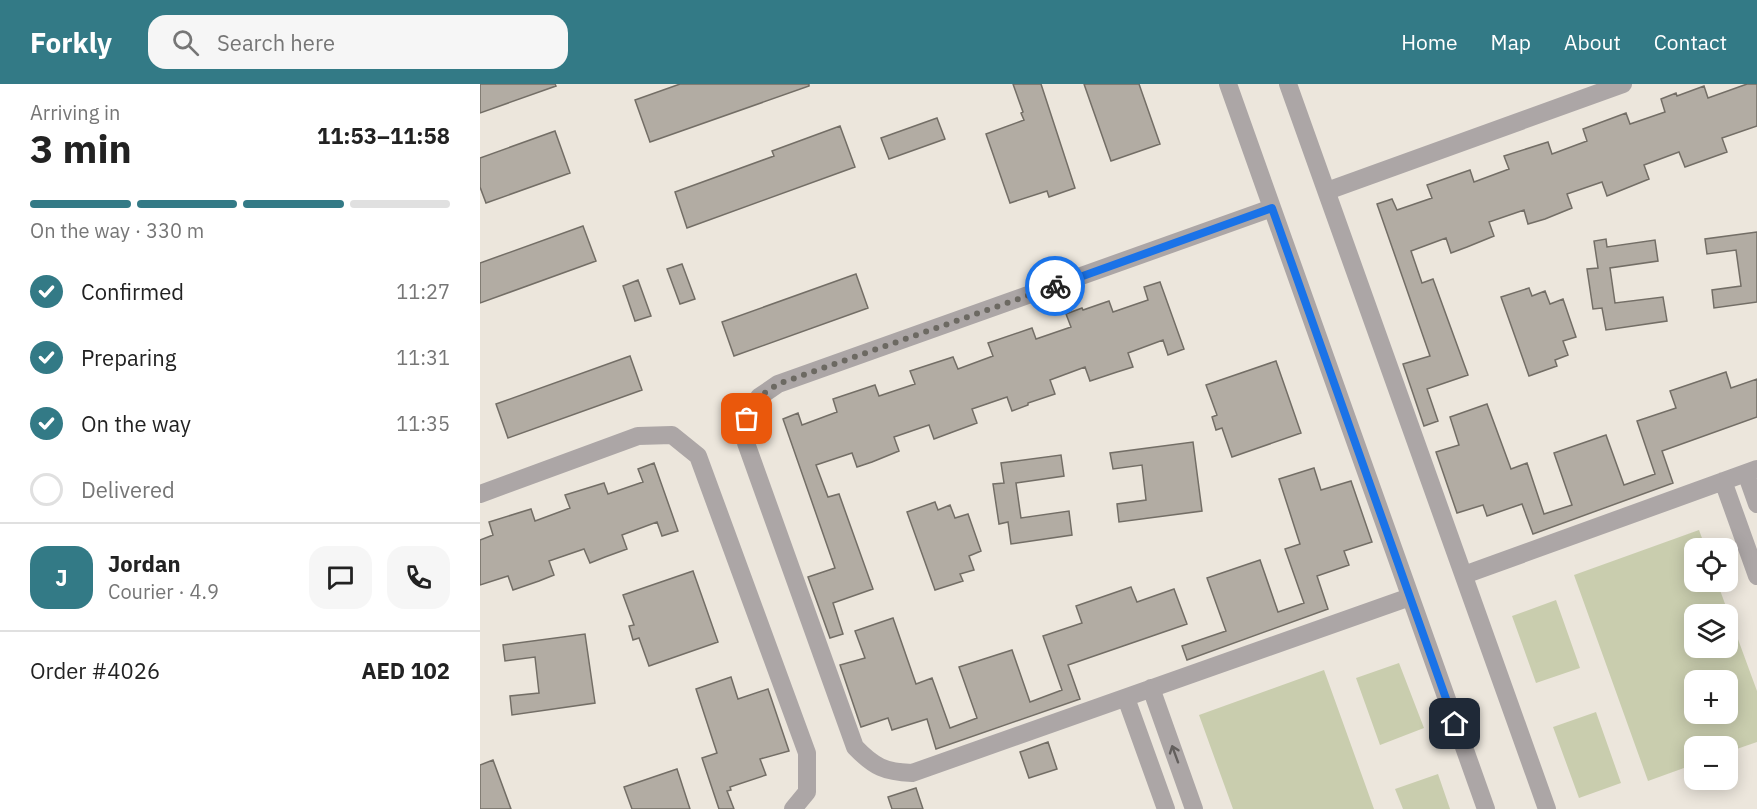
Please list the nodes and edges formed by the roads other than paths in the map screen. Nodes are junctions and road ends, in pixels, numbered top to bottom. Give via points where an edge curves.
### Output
1 (1228, 84) edge
2 (1288, 84) edge
3 (1623, 84) edge
4 (1327, 191) junction
5 (1272, 208) junction
6 (1751, 471) edge
7 (1723, 482) junction
8 (480, 494) edge
9 (1757, 504) edge
10 (1464, 575) junction
11 (1757, 576) edge
12 (1410, 597) junction
13 (1151, 688) junction
14 (1126, 698) junction
15 (793, 809) edge
16 (1166, 809) edge
17 (1194, 809) edge
18 (1486, 809) edge
19 (1547, 809) edge

1 - 5 street
2 - 4 street
3 - 4 street
4 - 10 street
5 - 12 street
5 - 14 street via 778,384 759,397 747,419 746,443 855,747 868,762 890,772 912,773
6 - 7 street
6 - 9 street
7 - 10 street
7 - 11 street
8 - 15 street via 638,436 672,435 698,456 807,753 807,792
10 - 19 street
12 - 13 street
12 - 18 street
13 - 14 street
17 -> 13 street
14 - 16 street

